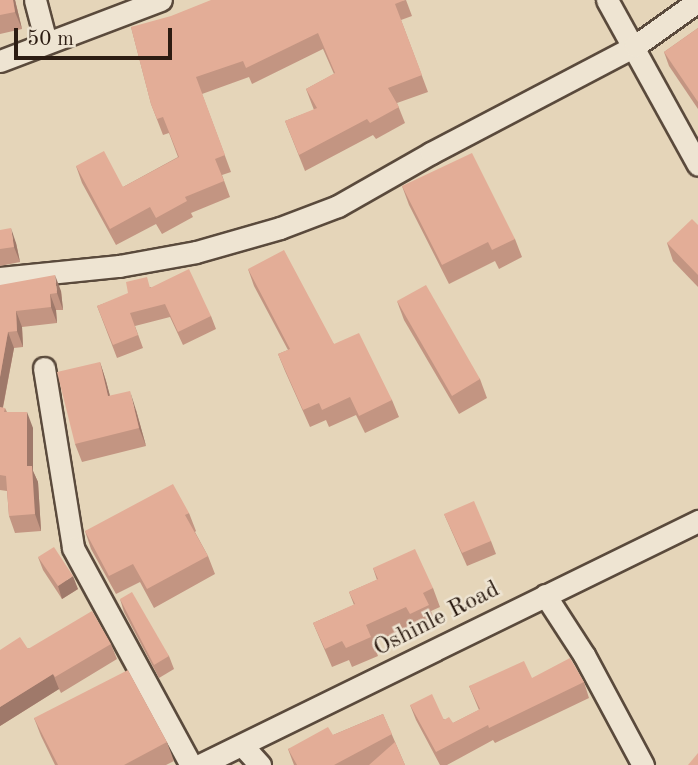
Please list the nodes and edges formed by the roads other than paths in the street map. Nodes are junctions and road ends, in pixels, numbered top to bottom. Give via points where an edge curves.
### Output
1 (35, 0) edge
2 (161, 0) edge
3 (607, 0) edge
4 (698, 1) edge
5 (46, 42) junction
6 (635, 46) junction
7 (0, 61) edge
8 (698, 165) edge
9 (0, 278) edge
10 (44, 368) dead end
11 (698, 522) edge
12 (545, 595) junction
13 (242, 745) junction
14 (191, 765) edge
15 (200, 765) edge
16 (260, 765) edge
17 (643, 765) edge

1 - 5 street
2 - 5 street
3 - 6 street
4 - 6 street
5 - 7 street
6 - 8 street
6 - 9 street via 338,206 292,224 196,252 119,266
10 - 14 street via 73,548
11 - 12 street, Oshinle Road
12 - 13 street, Oshinle Road
12 - 17 street via 584,655
13 - 15 street, Oshinle Road
13 - 16 street

